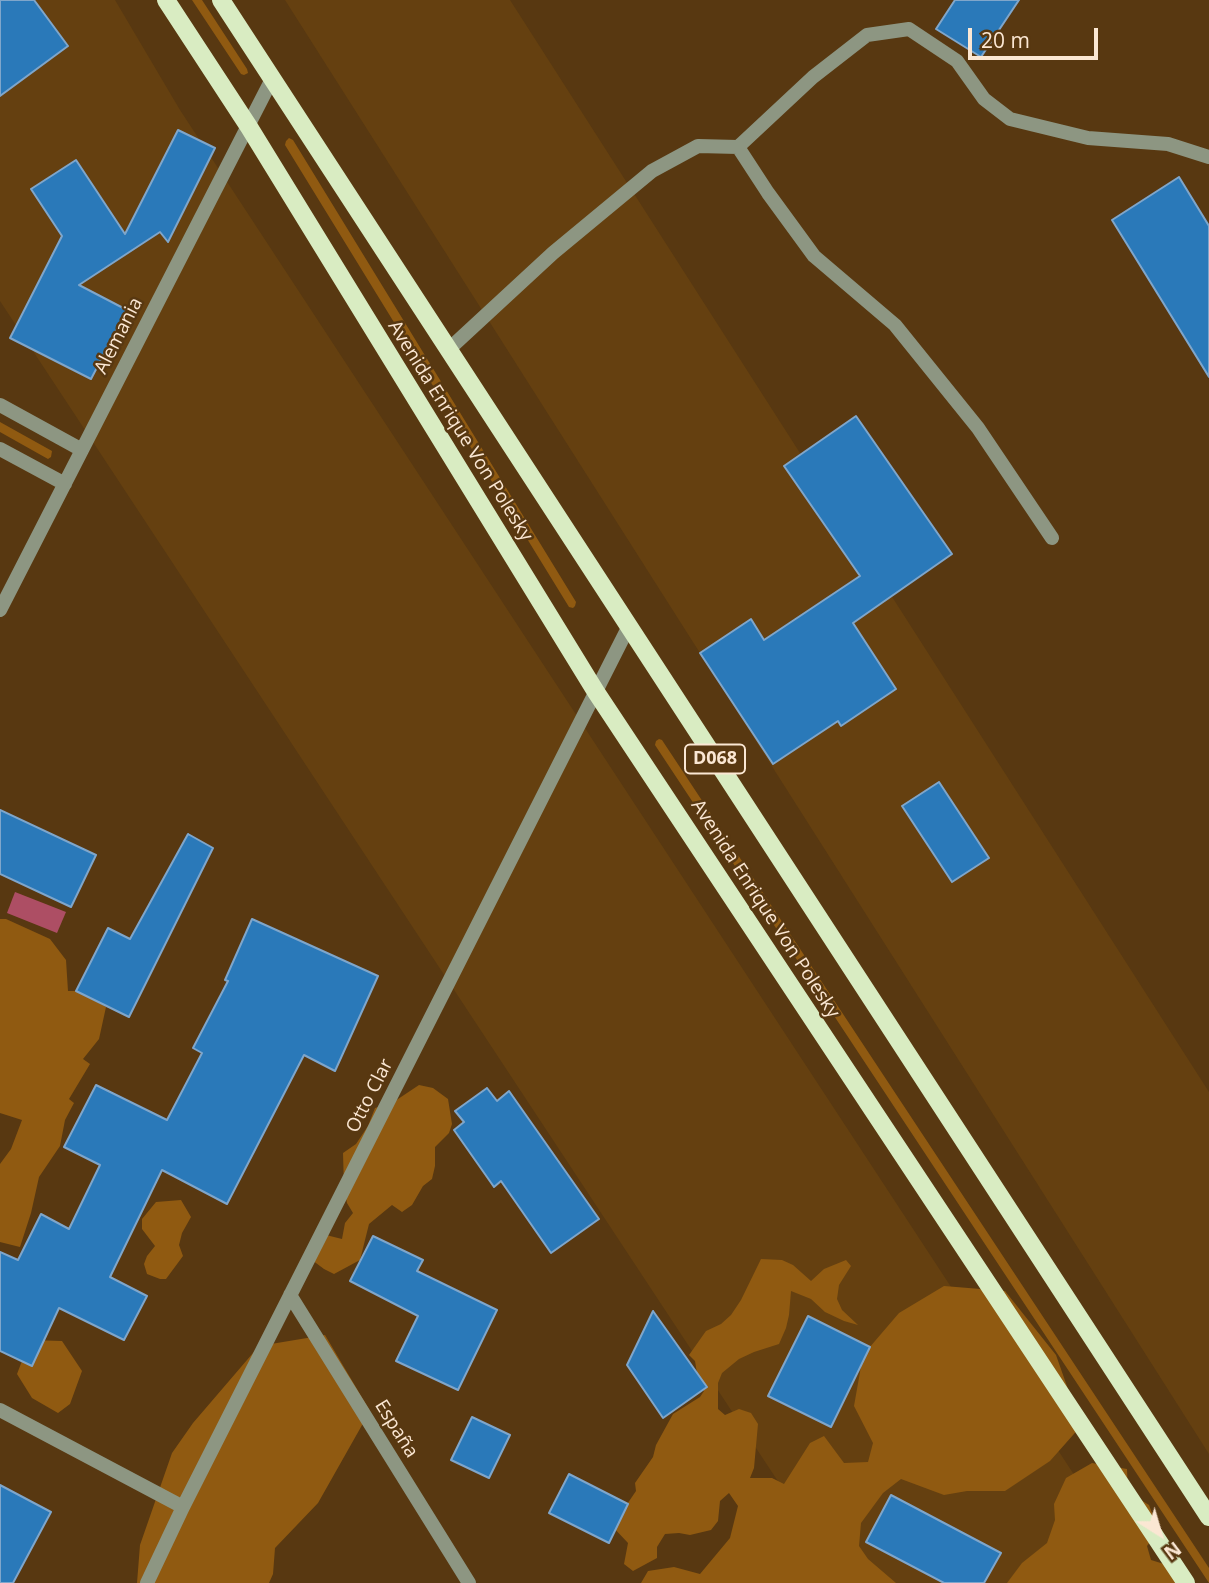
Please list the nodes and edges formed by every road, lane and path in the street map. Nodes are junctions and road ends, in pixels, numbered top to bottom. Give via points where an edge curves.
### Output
1 (166, 0) edge
2 (220, 0) edge
3 (272, 79) junction
4 (249, 127) junction
5 (738, 147) junction
6 (1209, 157) edge
7 (448, 350) junction
8 (0, 405) edge
9 (0, 449) edge
10 (82, 450) junction
11 (65, 484) junction
12 (1052, 538) dead end
13 (0, 610) edge
14 (629, 626) junction
15 (596, 692) junction
16 (290, 1295) junction
17 (0, 1410) edge
18 (183, 1507) junction
19 (1209, 1517) edge
20 (147, 1583) edge
21 (469, 1583) edge
22 (1186, 1583) edge

1 - 4 main road, Avenida Enrique Von Polesky
2 - 3 main road, Avenida Enrique Von Polesky / D068
3 - 4 street, Alemania
3 - 7 main road, Avenida Enrique Von Polesky / D068
4 - 10 street, Alemania
4 - 15 main road, Avenida Enrique Von Polesky
5 - 6 street via 813,77 867,35 909,29 957,61 984,99 1010,119 1088,138 1168,144
5 - 7 street via 698,146 652,171 553,253
5 - 12 street via 814,256 895,326 978,428
7 - 14 main road, Avenida Enrique Von Polesky / D068
8 - 10 street
9 - 11 street
10 - 11 street, Alemania
11 - 13 street, Alemania
14 - 15 street, Otto Clar
14 - 19 main road, Avenida Enrique Von Polesky / D068
15 - 16 street, Otto Clar
15 - 22 main road, Avenida Enrique Von Polesky
16 - 18 street, Otto Clar
16 - 21 street, España
17 - 18 street
18 - 20 street, Otto Clar

